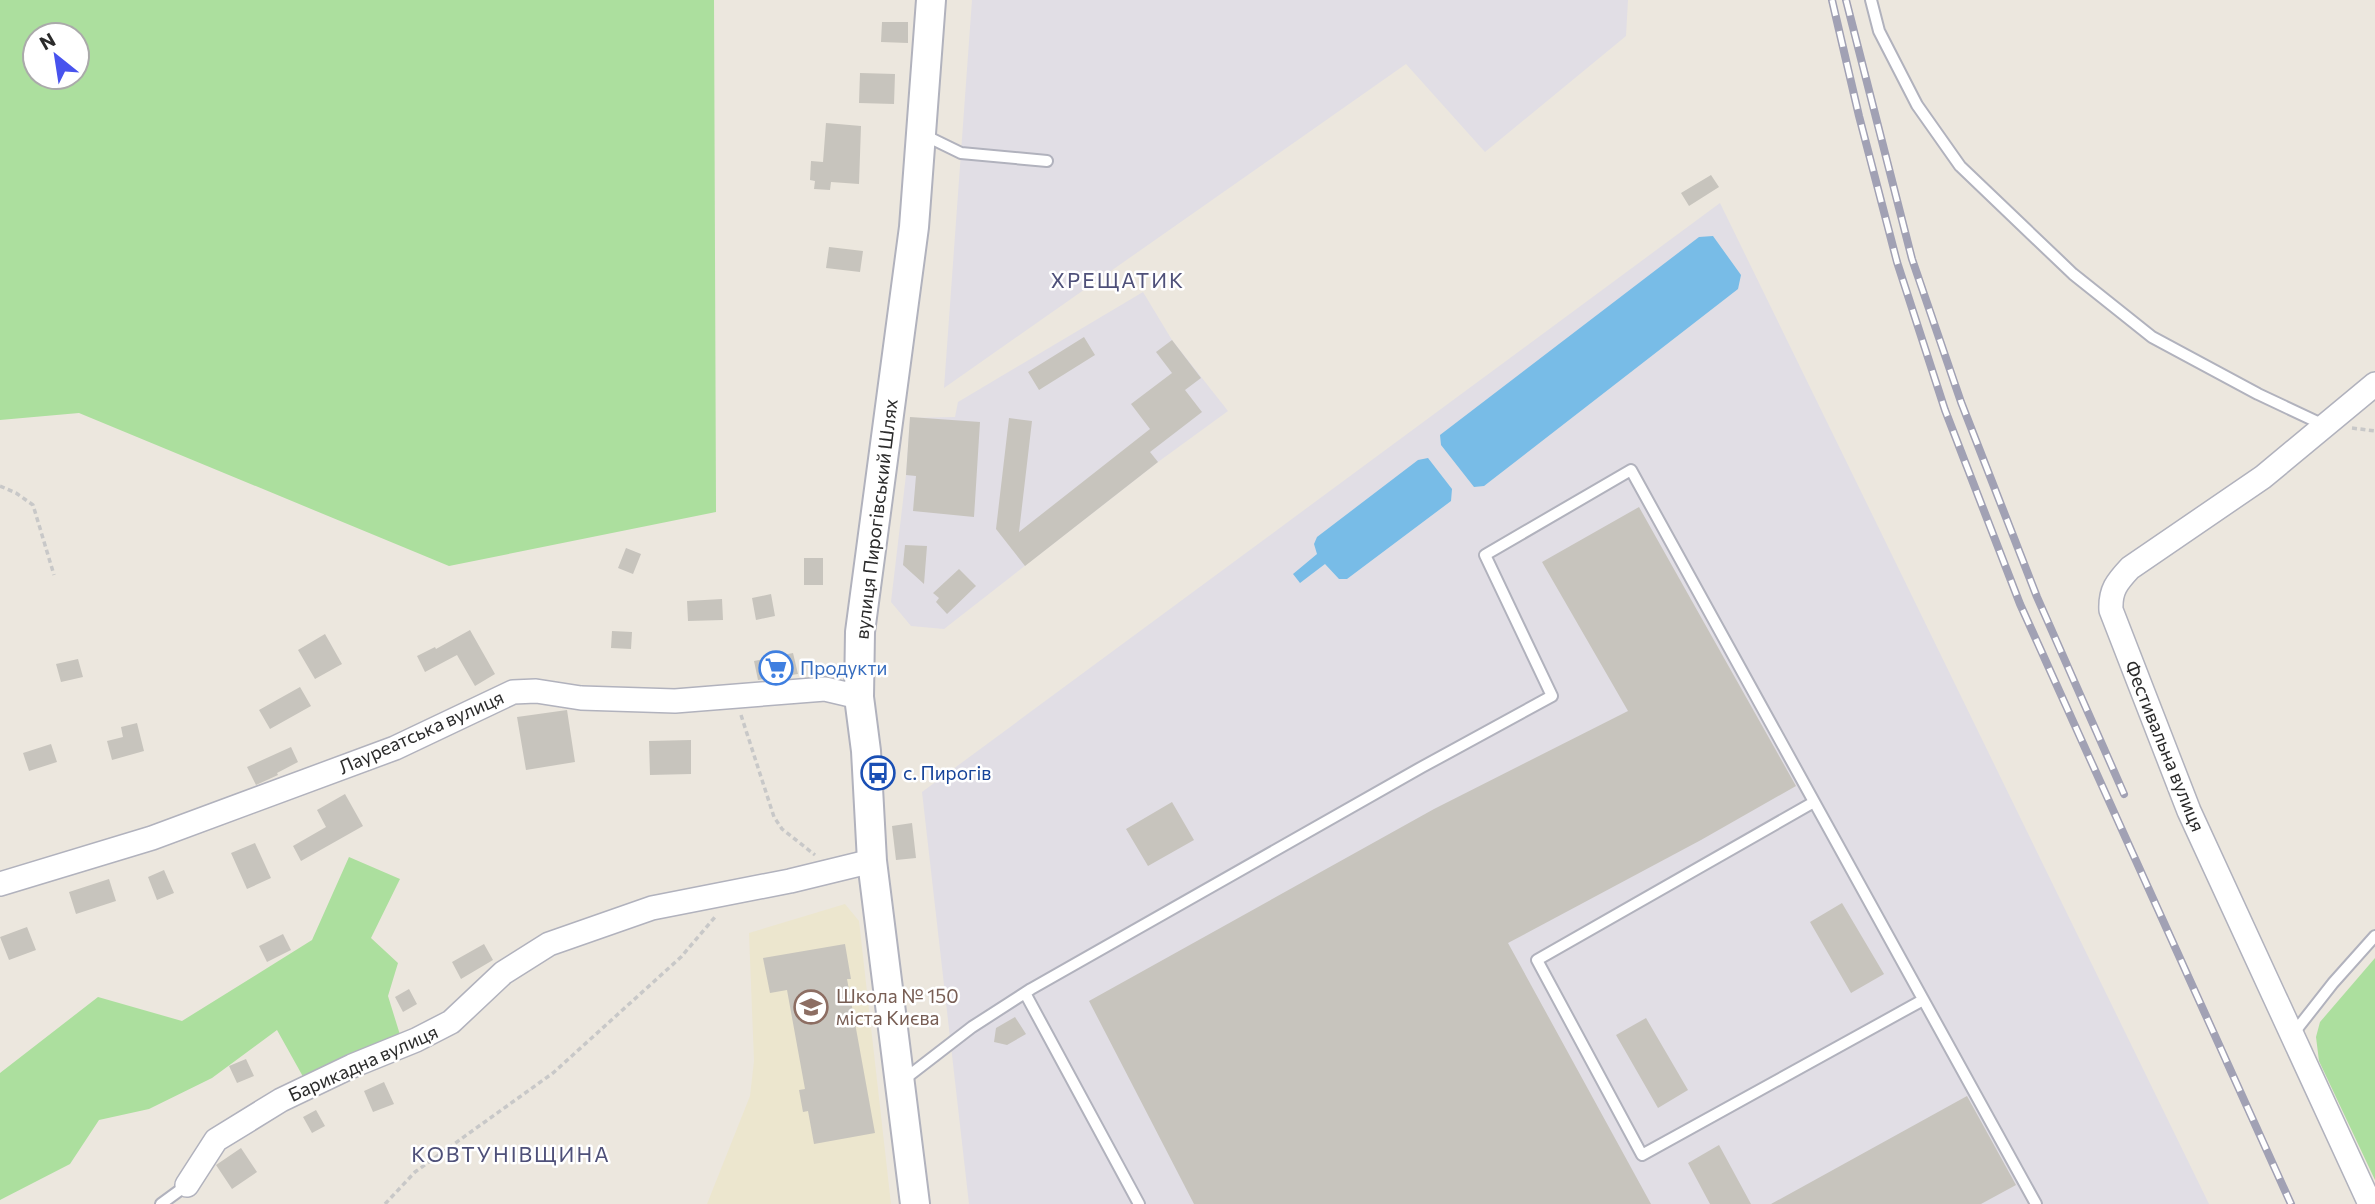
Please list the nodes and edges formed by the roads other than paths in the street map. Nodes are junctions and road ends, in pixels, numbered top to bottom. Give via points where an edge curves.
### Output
1 (931, 0) edge
2 (1871, 0) edge
3 (921, 134) junction
4 (1047, 162) dead end
5 (2375, 384) edge
6 (2326, 426) junction
7 (859, 697) junction
8 (1814, 802) junction
9 (872, 861) junction
10 (0, 884) edge
11 (2375, 936) edge
12 (1025, 992) junction
13 (1923, 1000) junction
14 (2293, 1034) junction
15 (900, 1083) junction
16 (187, 1185) joint
17 (161, 1204) edge
18 (915, 1204) edge
19 (1139, 1204) edge
20 (2036, 1204) edge
21 (2370, 1204) edge

1 - 3 street, вулиця Пирогівський Шлях
2 - 6 lane via 1879,32 1917,105 1960,166 2073,274 2152,337
3 - 4 lane via 961,153
3 - 7 street, вулиця Пирогівський Шлях via 914,227 860,632
5 - 6 street, Фестивальна вулиця
6 - 14 street, Фестивальна вулиця via 2263,477 2130,568 2110,596 2111,610 2189,811
7 - 9 street, вулиця Пирогівський Шлях
7 - 10 street, Лауреатська вулиця via 825,689 675,701 513,692 395,748 152,838
8 - 12 lane via 1631,470 1485,555 1552,696
8 - 13 lane
8 - 13 lane via 1537,960 1642,1155
9 - 15 street, вулиця Пирогівський Шлях
9 - 16 street, Барикадна вулиця via 652,908 549,944 503,973 451,1023 281,1100 216,1140
11 - 14 lane
12 - 15 lane
12 - 19 lane
13 - 20 lane
14 - 21 street, Фестивальна вулиця
15 - 18 street, вулиця Пирогівський Шлях
16 - 17 lane

